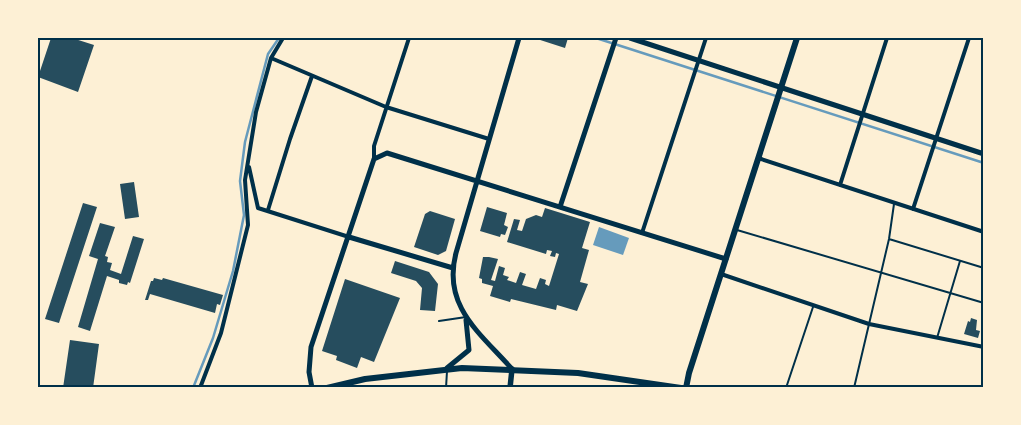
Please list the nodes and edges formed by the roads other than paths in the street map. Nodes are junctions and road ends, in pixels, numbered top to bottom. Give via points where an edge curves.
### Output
1 (283, 38) edge
2 (409, 38) edge
3 (519, 38) edge
4 (616, 38) edge
5 (630, 38) edge
6 (706, 38) edge
7 (796, 38) edge
8 (888, 38) edge
9 (969, 38) edge
10 (272, 58) junction
11 (699, 60) junction
12 (312, 76) junction
13 (780, 88) junction
14 (386, 107) junction
15 (862, 114) junction
16 (936, 138) junction
17 (489, 139) junction
18 (984, 154) edge
19 (758, 158) junction
20 (374, 159) junction
21 (248, 164) junction
22 (477, 180) junction
23 (840, 184) junction
24 (38, 185) edge
25 (38, 201) edge
26 (894, 202) junction
27 (560, 207) junction
28 (913, 209) junction
29 (268, 210) junction
30 (735, 229) junction
31 (984, 232) edge
32 (642, 233) junction
33 (349, 237) junction
34 (889, 238) junction
35 (726, 259) junction
36 (960, 261) junction
37 (453, 268) junction
38 (984, 268) edge
39 (721, 274) junction
40 (880, 274) junction
41 (950, 293) junction
42 (984, 303) edge
43 (814, 307) junction
44 (466, 317) junction
45 (439, 321) dead end
46 (869, 324) junction
47 (937, 338) junction
48 (984, 347) edge
49 (447, 368) junction
50 (512, 369) junction
51 (200, 388) edge
52 (312, 388) edge
53 (327, 388) edge
54 (446, 388) edge
55 (510, 388) edge
56 (681, 388) edge
57 (686, 388) edge
58 (786, 388) edge
59 (854, 388) edge

1 - 10 street
2 - 14 street
3 - 17 street
4 - 27 street
5 - 11 street
6 - 11 street
7 - 13 main road
8 - 15 street
9 - 16 street
10 - 12 street
10 - 21 street via 256,112
11 - 13 street
11 - 32 street
12 - 14 street
12 - 29 street
13 - 15 street
13 - 19 main road
14 - 17 street
14 - 20 street via 374,146
15 - 16 street
15 - 23 street
16 - 18 street
16 - 28 street
17 - 22 street
19 - 23 street
19 - 30 main road
20 - 22 street via 387,153
20 - 33 street
21 - 29 street via 258,208
21 - 51 street via 245,180 248,225 221,333
22 - 27 street
22 - 37 street
23 - 26 street
24 - 25 street
26 - 28 street
26 - 34 lane
27 - 32 street
28 - 31 street
29 - 33 street
30 - 35 main road
30 - 40 lane
32 - 35 street
33 - 37 street
33 - 52 street via 311,348 309,372
34 - 36 lane
34 - 40 lane
35 - 39 main road
36 - 38 lane
36 - 41 lane
37 - 44 street via 455,295
39 - 43 street
39 - 57 main road
40 - 41 lane
40 - 46 lane
41 - 42 lane
41 - 47 lane
43 - 46 street
43 - 58 lane
44 - 45 lane
44 - 49 street via 469,350
44 - 50 street
46 - 47 street
46 - 59 lane
47 - 48 street
49 - 50 main road
49 - 53 main road via 364,379
49 - 54 lane
50 - 55 main road
50 - 56 main road via 578,373

